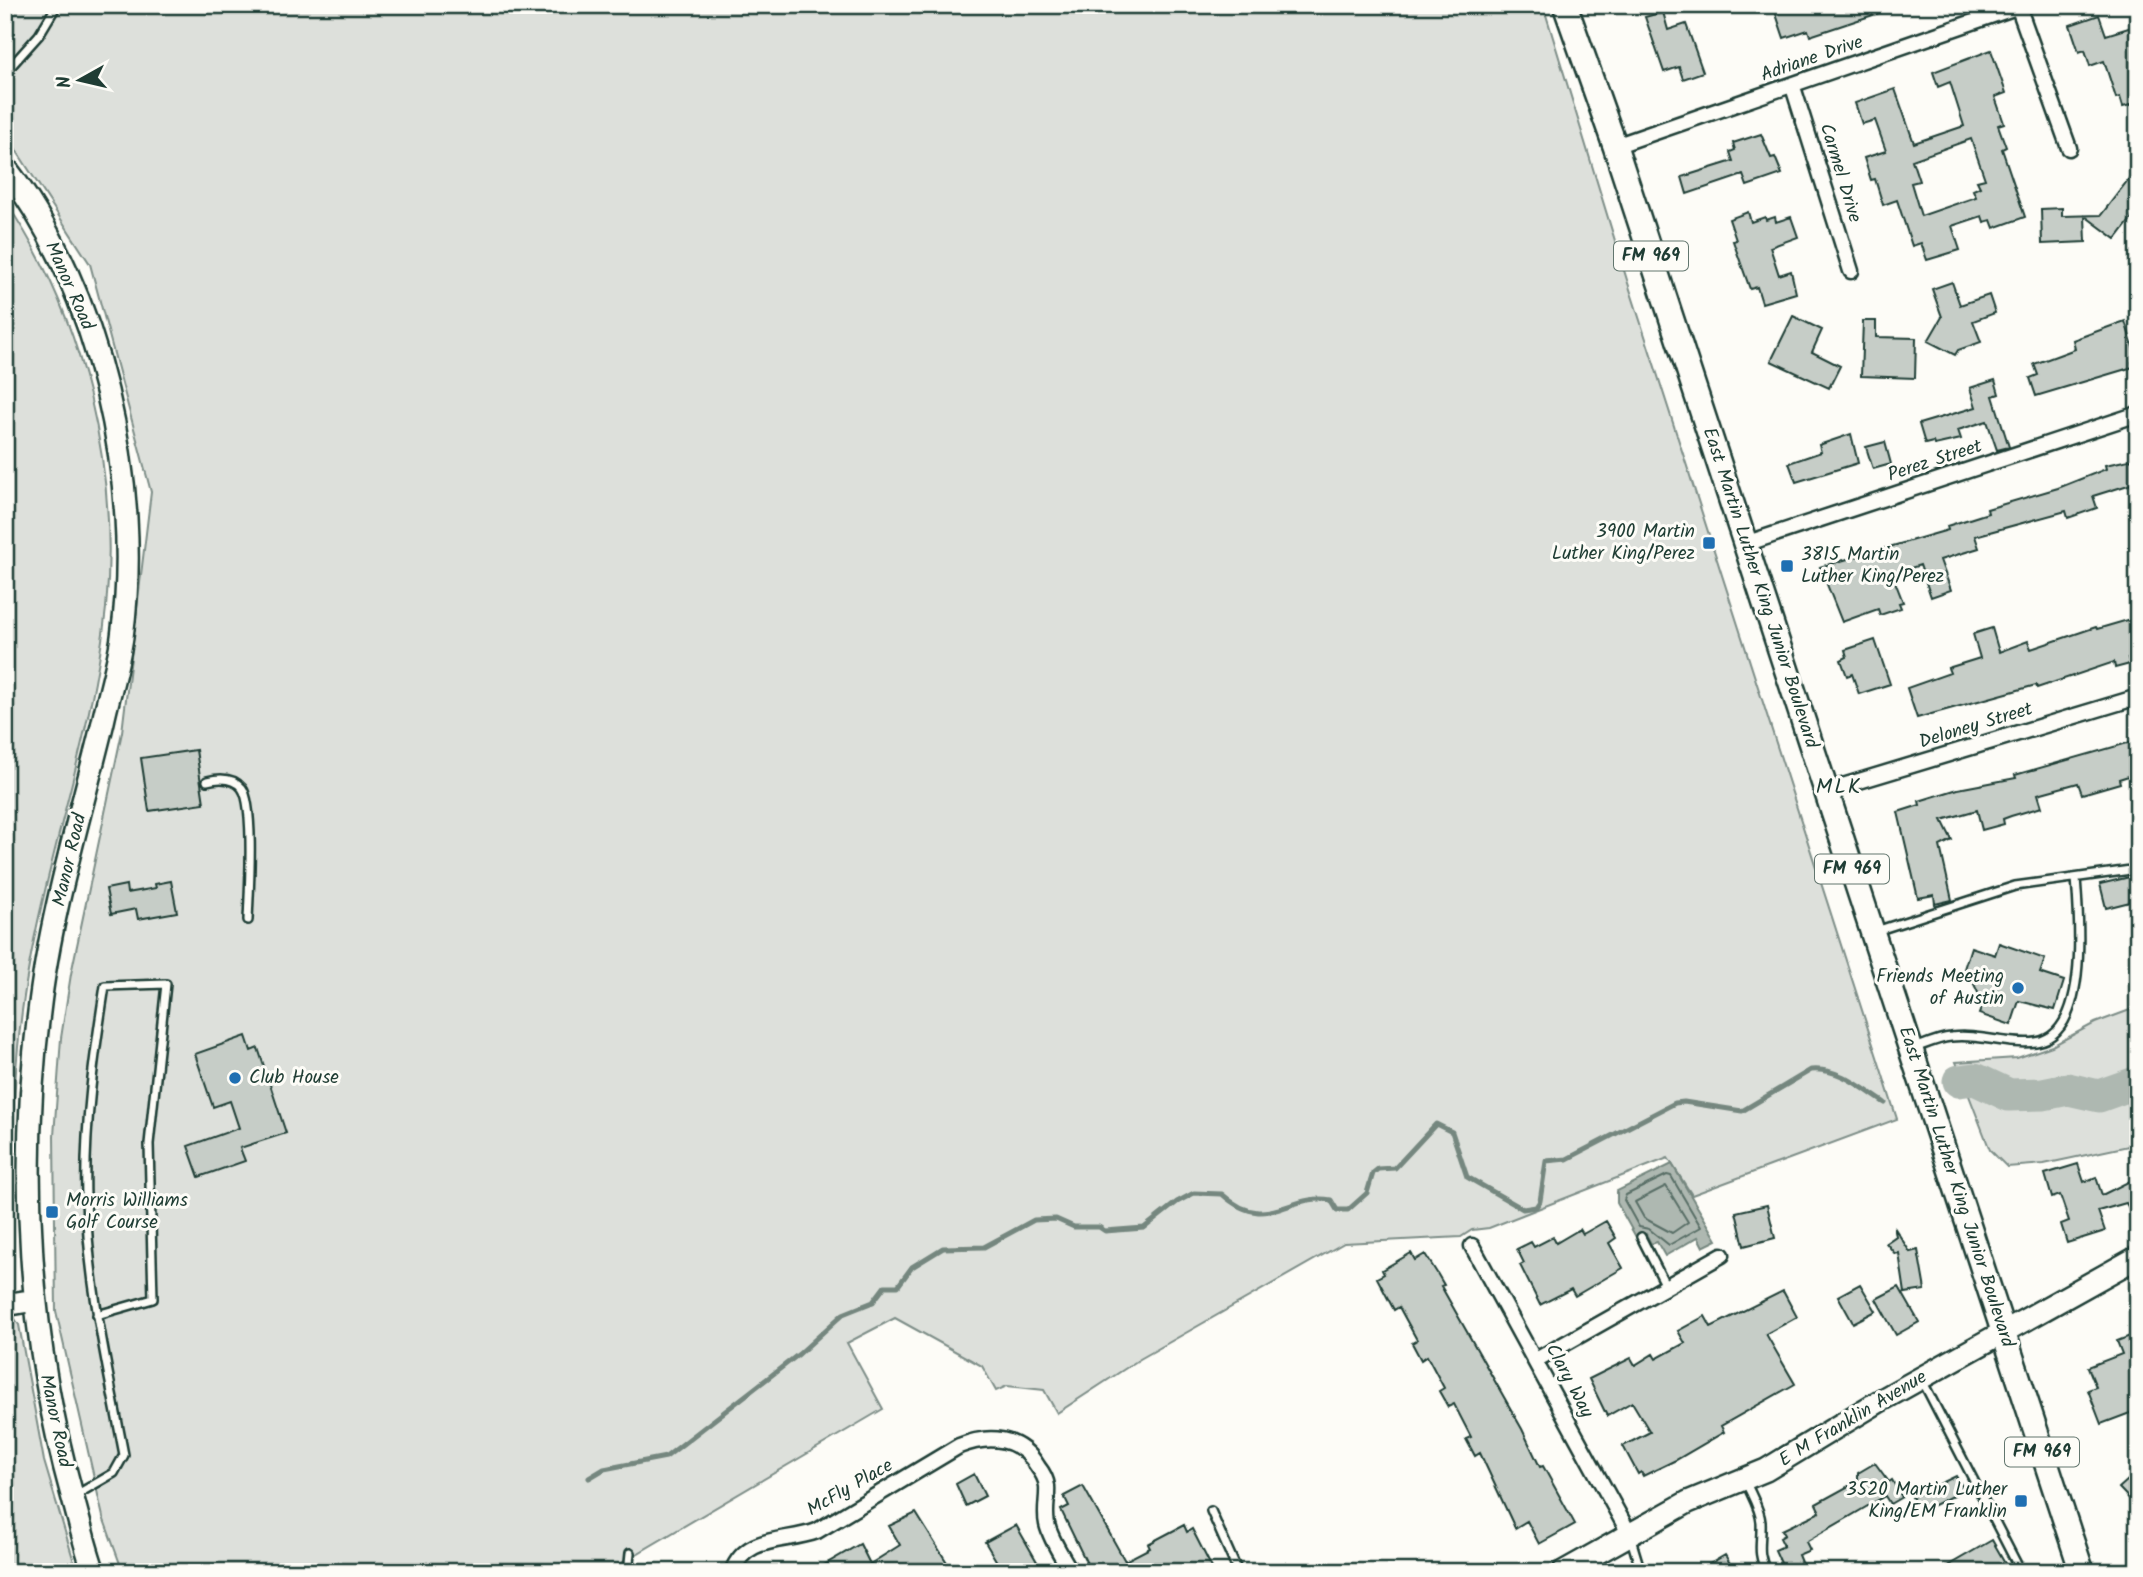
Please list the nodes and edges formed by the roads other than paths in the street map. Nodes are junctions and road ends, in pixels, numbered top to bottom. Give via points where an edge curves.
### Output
1 (57, 5) edge
2 (1565, 5) edge
3 (2020, 6) edge
4 (5, 74) edge
5 (1793, 87) junction
6 (1615, 146) junction
7 (2069, 148) dead end
8 (5, 167) edge
9 (1851, 271) dead end
10 (2138, 414) edge
11 (1745, 544) junction
12 (2138, 697) edge
13 (207, 781) dead end
14 (1826, 791) junction
15 (2138, 869) edge
16 (2076, 878) junction
17 (248, 920) dead end
18 (1872, 932) junction
19 (1911, 1049) junction
20 (1641, 1237) dead end
21 (1472, 1246) dead end
22 (1722, 1255) dead end
23 (2138, 1257) edge
24 (1667, 1286) junction
25 (35, 1300) junction
26 (5, 1305) edge
27 (97, 1315) junction
28 (2004, 1332) junction
29 (1536, 1360) junction
30 (1921, 1378) junction
31 (1744, 1478) junction
32 (73, 1496) junction
33 (1211, 1511) dead end
34 (1630, 1535) junction
35 (630, 1553) dead end
36 (94, 1572) edge
37 (628, 1572) edge
38 (732, 1572) edge
39 (1071, 1572) edge
40 (1238, 1572) edge
41 (1563, 1572) edge
42 (1641, 1572) edge
43 (1767, 1572) edge
44 (2021, 1572) edge
45 (2082, 1572) edge

1 - 4 lane via 39,35
2 - 6 main road, East Martin Luther King Junior Boulevard / FM 969
3 - 5 street, Adriane Drive
3 - 7 street
5 - 6 street, Adriane Drive
5 - 9 street, Carmel Drive
6 - 11 main road, East Martin Luther King Junior Boulevard / FM 969
8 - 25 main road, Manor Road via 60,260 100,362 124,503 126,568 122,636 39,1009 30,1157
10 - 11 street, Perez Street
11 - 14 main road, East Martin Luther King Junior Boulevard / FM 969
12 - 14 street, Deloney Street
13 - 17 lane via 235,781 244,791
14 - 18 main road, East Martin Luther King Junior Boulevard / FM 969
15 - 16 lane
16 - 18 lane via 2015,886
16 - 19 lane via 2080,920 2077,975 2065,1023 2054,1035 2037,1042 1950,1037
18 - 19 main road, East Martin Luther King Junior Boulevard / FM 969
19 - 28 main road, East Martin Luther King Junior Boulevard / FM 969
20 - 24 lane
21 - 29 street, Clary Way
22 - 24 street
23 - 28 main road, E M Franklin Avenue
24 - 29 street
25 - 26 main road
25 - 32 main road, Manor Road via 44,1368
27 - 27 lane via 153,1299 149,1144 166,984 105,986 89,1084 86,1198
27 - 32 lane via 124,1455 114,1473
28 - 30 main road, E M Franklin Avenue
28 - 45 main road, East Martin Luther King Junior Boulevard / FM 969
29 - 34 street, Clary Way
30 - 31 main road, E M Franklin Avenue via 1814,1443
30 - 44 lane
31 - 34 main road, E M Franklin Avenue via 1688,1502
31 - 43 lane via 1761,1523 1759,1550
32 - 36 main road, Manor Road
33 - 40 lane
34 - 41 main road, E M Franklin Avenue
34 - 42 lane
35 - 37 lane
38 - 39 street, McFly Place via 744,1551 755,1544 817,1531 959,1446 993,1437 1022,1448 1042,1473 1047,1485 1049,1530

